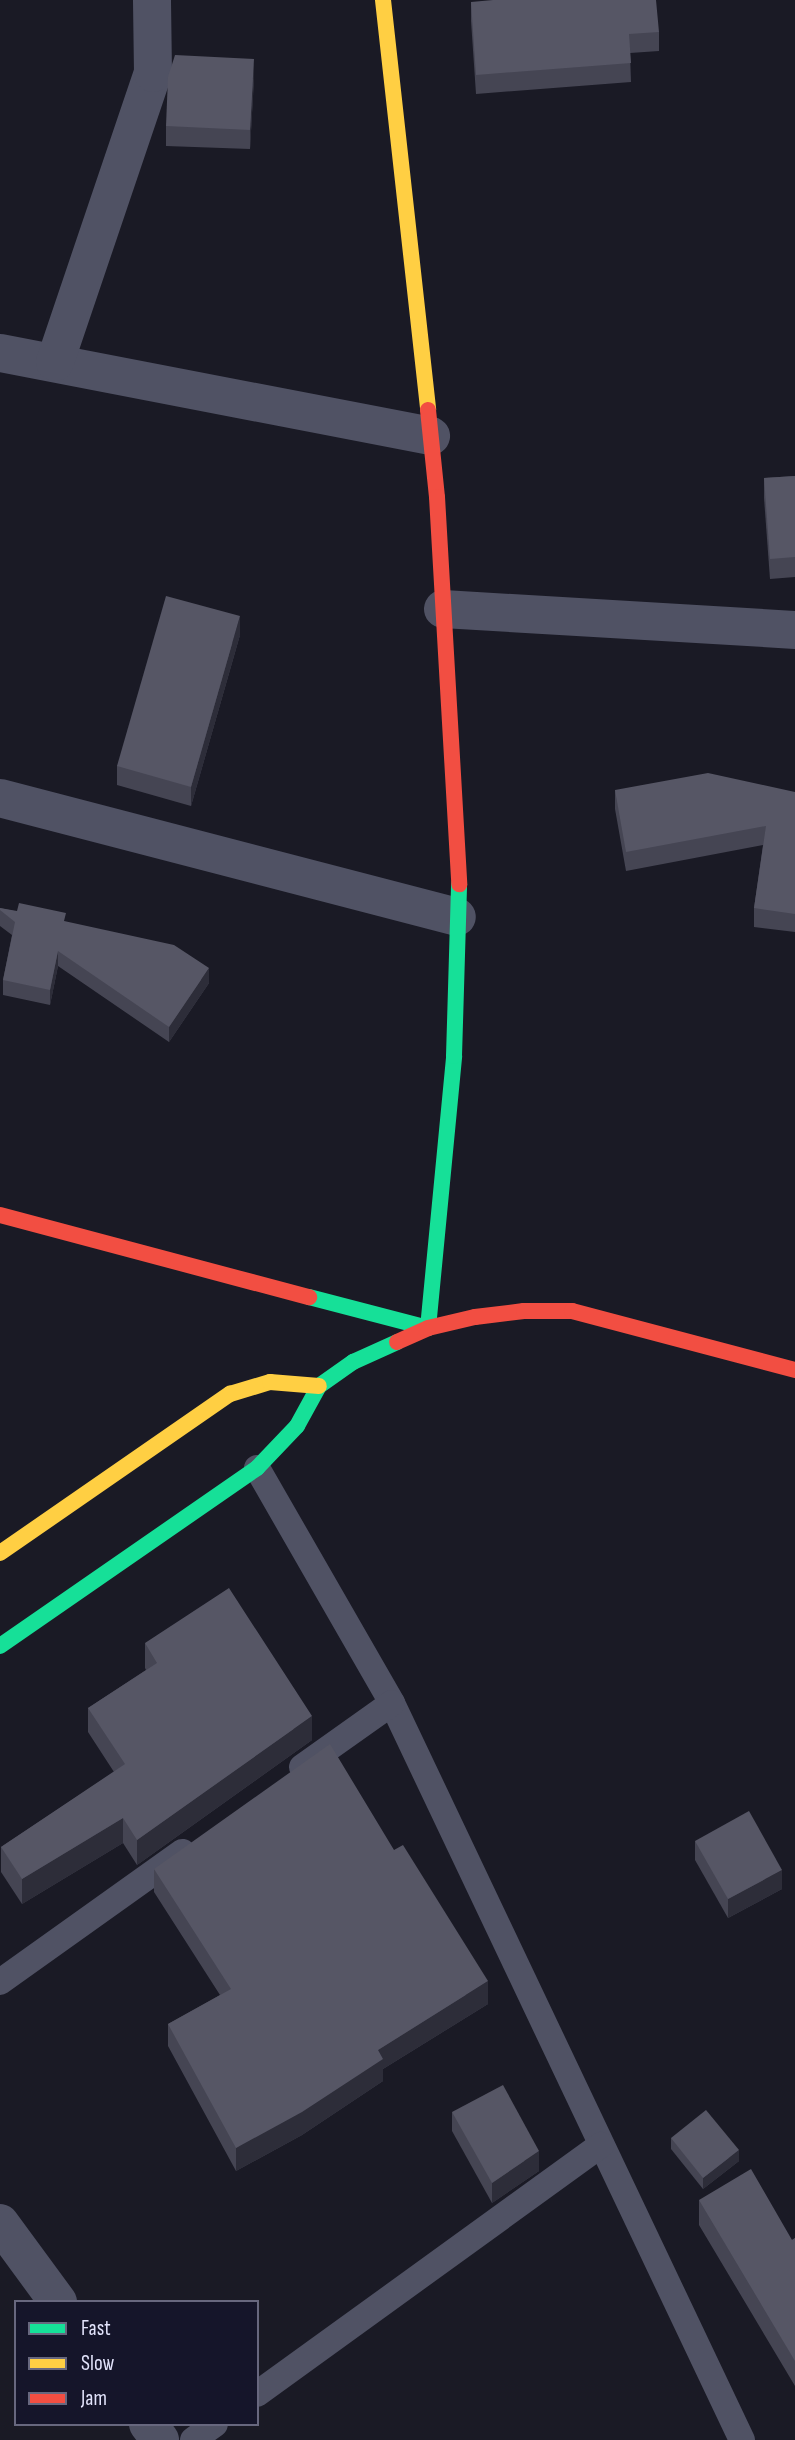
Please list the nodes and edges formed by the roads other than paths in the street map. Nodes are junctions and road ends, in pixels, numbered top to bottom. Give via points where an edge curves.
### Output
1 (152, 0) edge
2 (383, 0) edge
3 (0, 353) edge
4 (55, 362) junction
5 (431, 436) junction
6 (443, 609) junction
7 (795, 630) edge
8 (0, 798) edge
9 (457, 917) junction
10 (0, 1215) edge
11 (428, 1328) junction
12 (795, 1370) edge
13 (319, 1386) junction
14 (257, 1468) junction
15 (0, 1553) edge
16 (0, 1646) edge
17 (392, 1703) junction
18 (280, 1783) edge
19 (201, 1838) edge
20 (0, 1982) edge
21 (601, 2145) junction
22 (0, 2224) edge
23 (57, 2300) edge
24 (259, 2393) edge
25 (212, 2426) edge
26 (193, 2440) edge
27 (742, 2440) edge

1 - 4 street via 153,73
2 - 5 street
3 - 4 street
4 - 5 street
5 - 6 street
6 - 7 street
6 - 9 street via 459,869
8 - 9 street
9 - 11 street via 454,1056
10 - 11 street
11 - 12 street via 512,1312 572,1311
11 - 13 street via 353,1362
13 - 14 street via 297,1426
13 - 15 street via 270,1382 230,1394
14 - 16 street
14 - 17 lane
17 - 18 lane
17 - 21 lane
19 - 20 lane
21 - 24 lane
21 - 27 lane
22 - 23 street
25 - 26 lane

